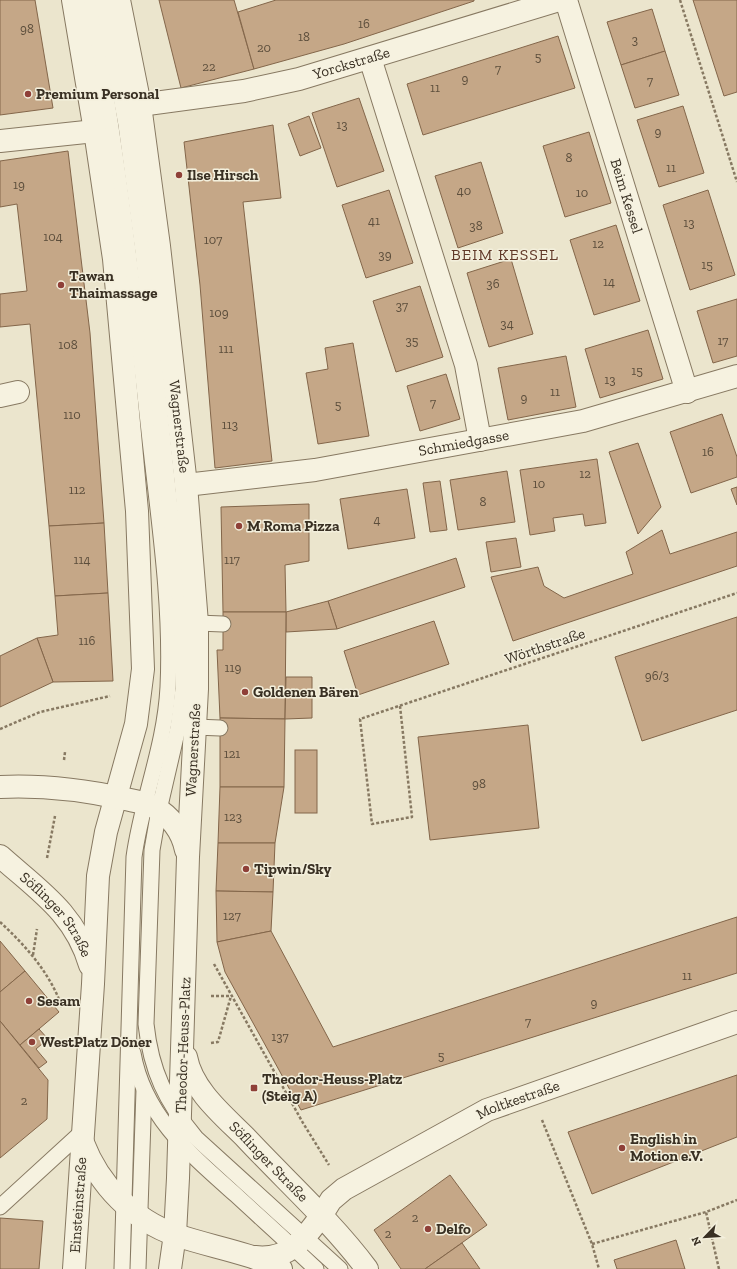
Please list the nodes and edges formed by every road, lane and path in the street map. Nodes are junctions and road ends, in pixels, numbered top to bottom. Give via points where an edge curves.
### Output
1 (73, 0) edge
2 (89, 0) edge
3 (103, 0) edge
4 (119, 0) edge
5 (559, 0) edge
6 (566, 0) edge
7 (680, 0) edge
8 (505, 8) edge
9 (370, 58) junction
10 (140, 105) junction
11 (95, 131) junction
12 (0, 141) edge
13 (737, 182) edge
14 (737, 376) edge
15 (687, 392) junction
16 (480, 440) junction
17 (186, 485) junction
18 (737, 593) edge
19 (197, 623) junction
20 (223, 624) dead end
21 (142, 688) junction
22 (400, 706) junction
23 (195, 727) junction
24 (220, 728) dead end
25 (0, 729) edge
26 (65, 752) dead end
27 (0, 787) edge
28 (59, 788) junction
29 (115, 797) junction
30 (152, 807) junction
31 (0, 856) edge
32 (188, 857) junction
33 (42, 891) junction
34 (0, 922) edge
35 (33, 956) junction
36 (93, 984) junction
37 (57, 994) dead end
38 (129, 1015) junction
39 (737, 1022) edge
40 (146, 1024) junction
41 (183, 1046) junction
42 (144, 1089) junction
43 (532, 1094) junction
44 (180, 1119) junction
45 (83, 1137) junction
46 (180, 1143) junction
47 (344, 1189) junction
48 (737, 1200) edge
49 (0, 1207) edge
50 (132, 1210) junction
51 (706, 1212) junction
52 (321, 1216) junction
53 (175, 1234) junction
54 (300, 1243) junction
55 (592, 1244) junction
56 (253, 1257) junction
57 (74, 1269) edge
58 (122, 1269) edge
59 (138, 1269) edge
60 (170, 1269) edge
61 (281, 1269) edge
62 (316, 1269) edge
63 (340, 1269) edge
64 (368, 1269) edge
65 (599, 1269) edge
66 (719, 1269) edge

1 - 11 street
2 - 30 lane via 112,127 130,256 167,618 168,688
3 - 30 lane via 126,125 143,252 182,621 183,689 173,757
4 - 10 street, Wagnerstraße
5 - 8 street, Yorckstraße
6 - 15 street, Beim Kessel
7 - 13 path
8 - 9 street, Yorckstraße
9 - 10 street, Yorckstraße via 299,79 244,91
9 - 16 street via 466,365
10 - 17 street, Wagnerstraße via 163,276
11 - 12 street
11 - 21 street via 114,259 126,384 142,598
14 - 15 street, Schmiedgasse
15 - 16 street, Schmiedgasse via 584,422
16 - 17 street, Schmiedgasse via 315,470
17 - 19 street, Wagnerstraße
18 - 22 path, Wörthstraße
19 - 20 lane
19 - 23 street, Wagnerstraße
21 - 25 path via 40,712
21 - 29 street via 136,724
22 - 22 path, Wörthstraße via 360,719 372,824 412,817
23 - 24 lane
23 - 32 street, Wagnerstraße
26 - 28 path
27 - 28 street
28 - 29 street
28 - 33 path
29 - 30 street
29 - 36 street via 99,869
30 - 32 street via 174,823 183,839
30 - 38 lane via 134,857
30 - 40 lane
31 - 33 street, Söflinger Straße
32 - 41 street, Theodor-Heuss-Platz
33 - 35 path
33 - 36 street, Söflinger Straße via 70,921 79,937 87,954
34 - 35 path
35 - 37 path
36 - 45 street
38 - 42 lane via 135,1060
38 - 50 lane
39 - 43 street, Moltkestraße
40 - 42 lane
40 - 44 lane via 149,1050 156,1074
41 - 44 street, Theodor-Heuss-Platz
41 - 47 path via 218,1042 231,996 303,1123
41 - 52 street, Söflinger Straße via 190,1072 203,1092
42 - 46 lane via 157,1113
42 - 50 lane
43 - 47 street, Moltkestraße via 487,1110
43 - 55 path
44 - 46 street, Theodor-Heuss-Platz
44 - 54 lane
45 - 49 lane
45 - 50 street via 101,1177
45 - 57 street, Einsteinstraße
46 - 53 street, Theodor-Heuss-Platz
46 - 54 lane
47 - 52 street, Moltkestraße via 331,1200
48 - 51 path
50 - 53 street
50 - 58 lane
50 - 59 lane
51 - 55 path
51 - 66 path
52 - 54 street, Moltkestraße
52 - 64 street, Söflinger Straße
53 - 56 street
53 - 60 street
54 - 56 street via 270,1257
54 - 62 lane
54 - 63 lane
55 - 65 path
56 - 61 street

